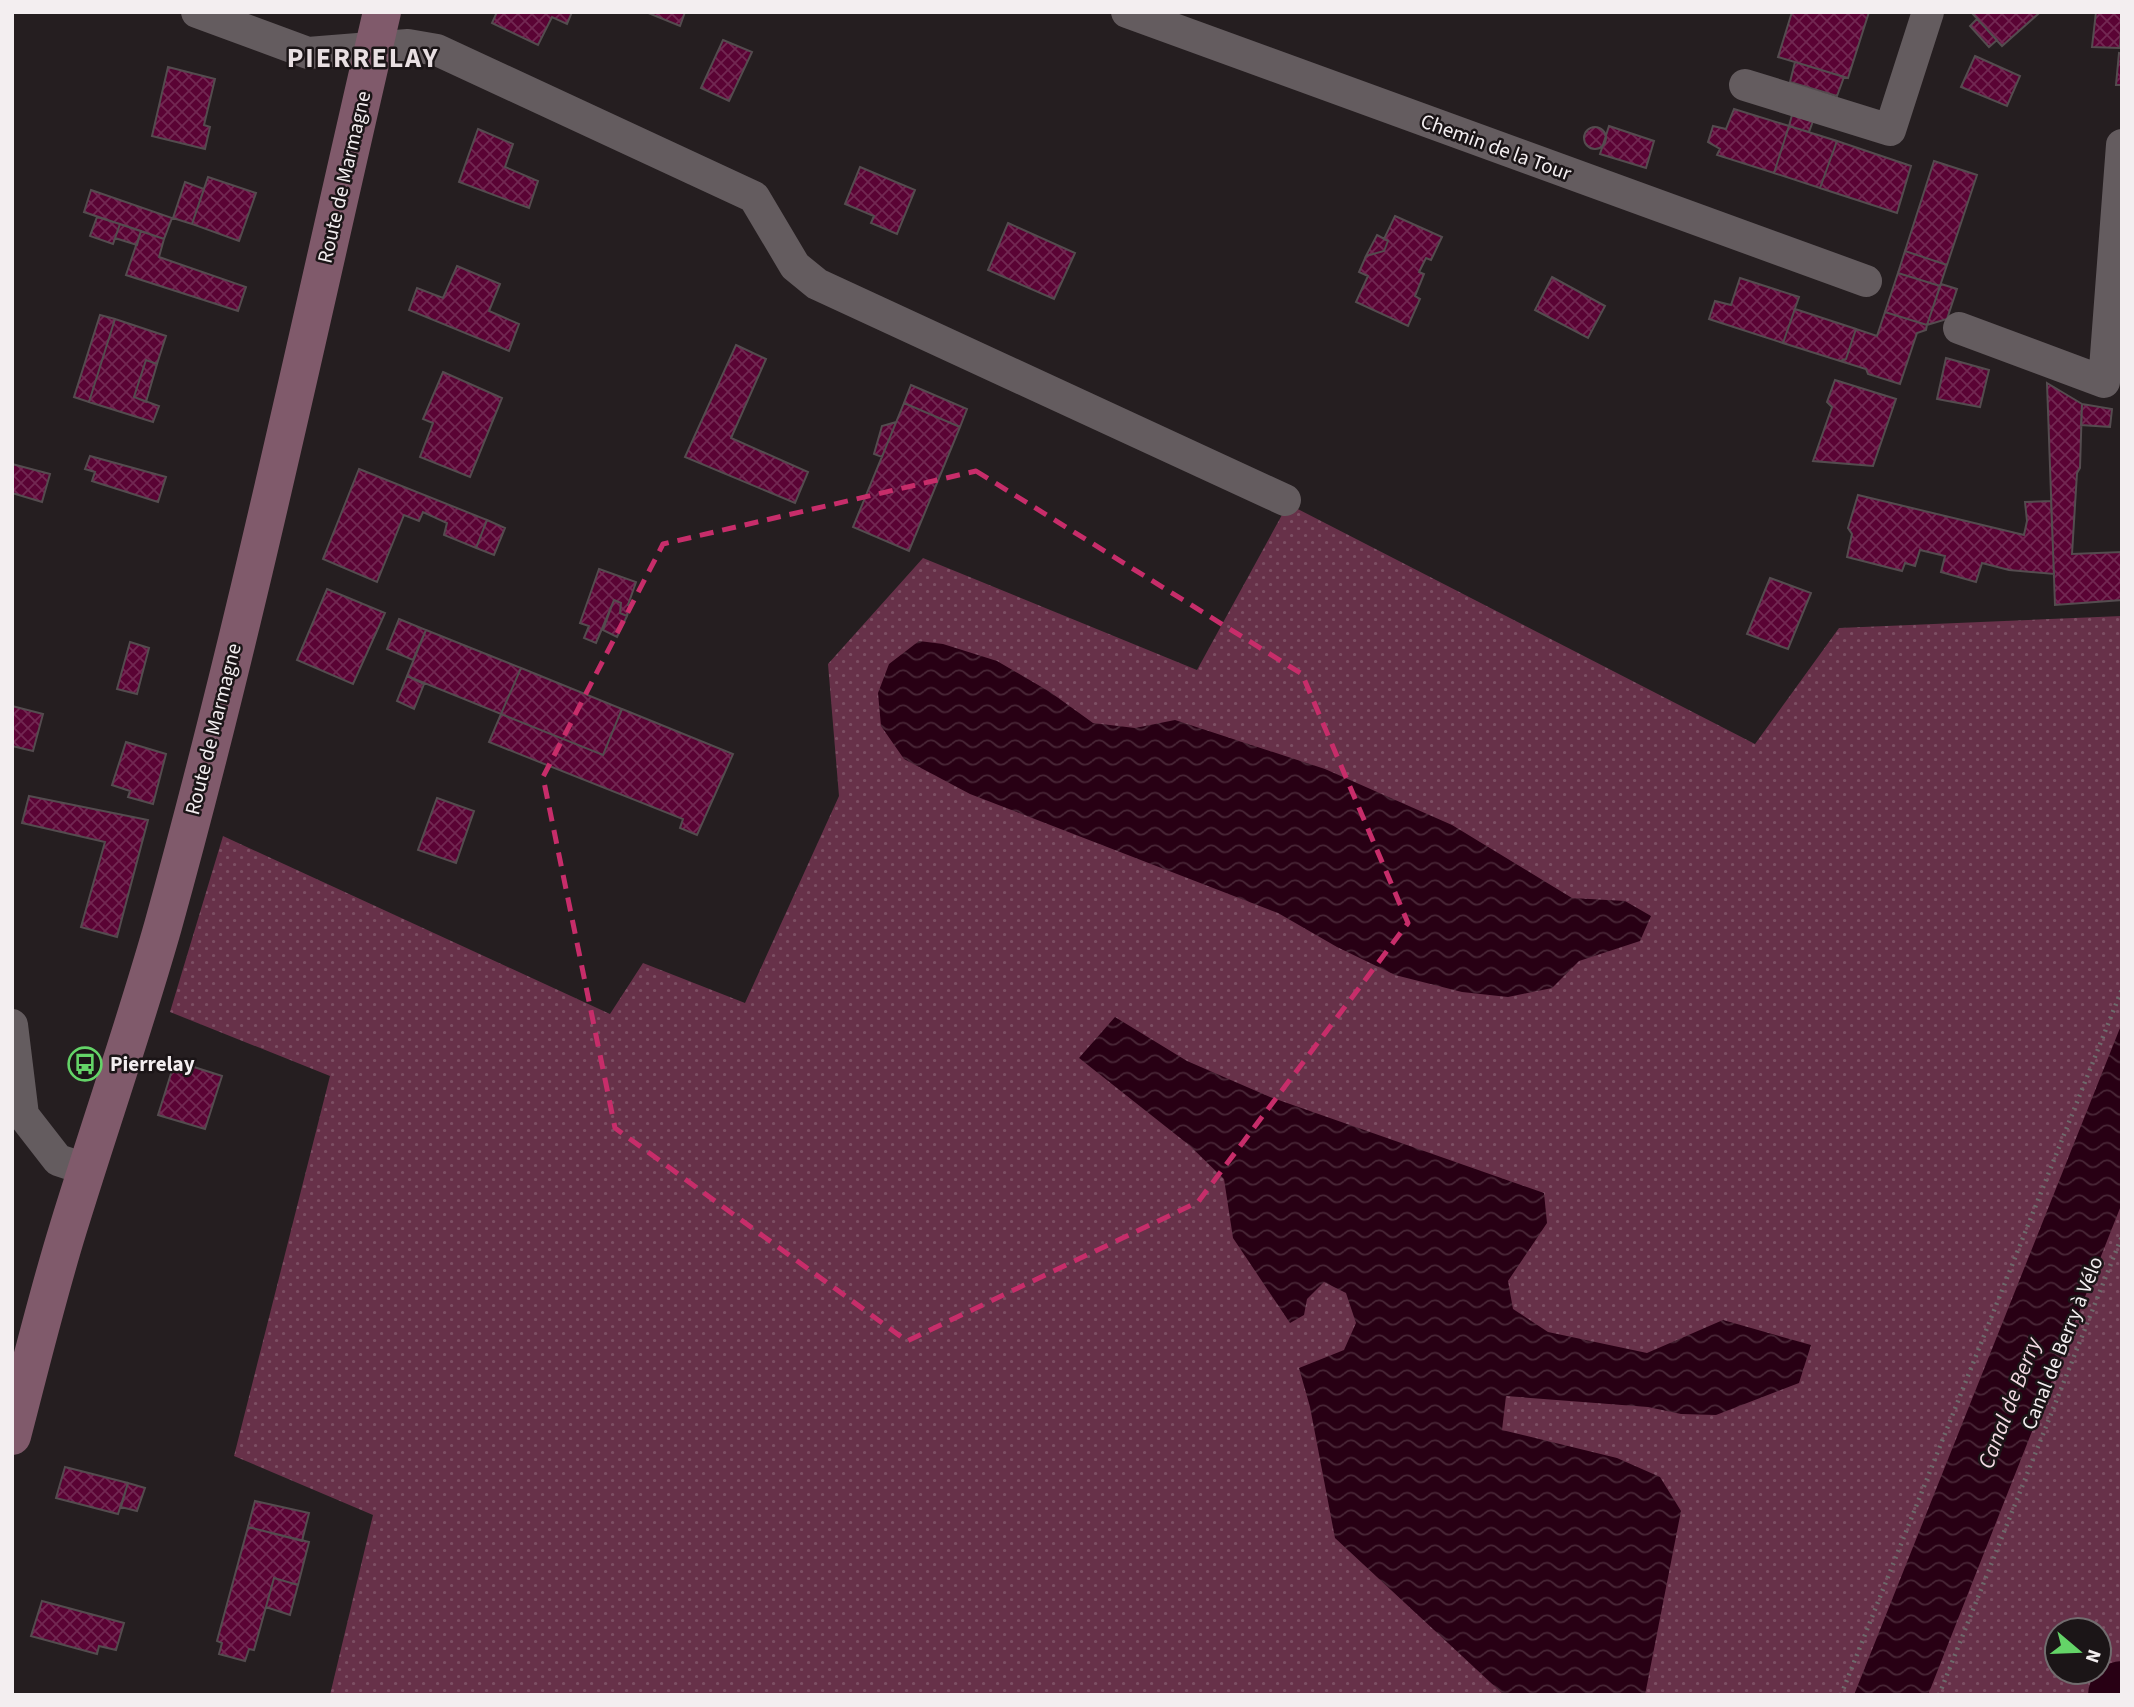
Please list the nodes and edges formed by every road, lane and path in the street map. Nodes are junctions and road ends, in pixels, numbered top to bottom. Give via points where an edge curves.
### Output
1 (197, 12) edge
2 (1127, 12) edge
3 (1928, 12) edge
4 (368, 31) edge
5 (1745, 85) dead end
6 (2122, 145) edge
7 (1866, 281) dead end
8 (1959, 328) dead end
9 (1285, 500) dead end
10 (2122, 989) edge
11 (12, 1025) edge
12 (70, 1164) junction
13 (2122, 1236) edge
14 (12, 1367) edge
15 (12, 1436) edge
16 (1841, 1695) edge
17 (1939, 1695) edge

1 - 4 street via 308,53
2 - 7 street, Chemin de la Tour
3 - 5 street via 1890,130
4 - 9 street via 437,50 754,197 795,266 817,284
4 - 12 main road, Route de Marmagne via 167,836
4 - 15 main road, Route de Marmagne via 273,490 219,709 163,924 67,1231
6 - 8 street via 2104,382
10 - 16 path
11 - 12 street via 23,1115 58,1160
12 - 14 main road, Route de Marmagne
13 - 17 path, Canal de Berry à Vélo

